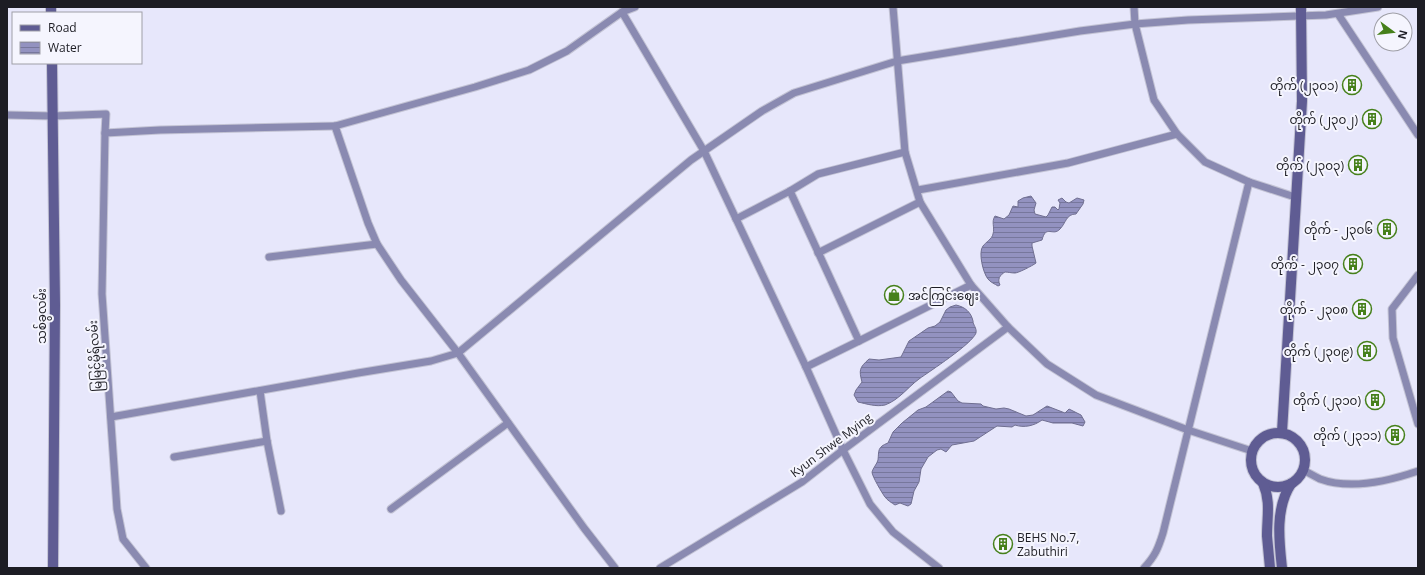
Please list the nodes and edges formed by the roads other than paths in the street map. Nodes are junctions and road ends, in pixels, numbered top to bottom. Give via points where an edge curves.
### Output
1 (635, 7) edge
2 (893, 7) edge
3 (1134, 7) edge
4 (1378, 7) edge
5 (622, 12) junction
6 (1301, 12) edge
7 (1333, 12) edge
8 (1135, 24) junction
9 (897, 61) junction
10 (52, 64) edge
11 (7, 115) edge
12 (52, 116) junction
13 (335, 126) junction
14 (105, 134) junction
15 (1177, 134) junction
16 (1418, 135) edge
17 (704, 151) junction
18 (905, 152) junction
19 (1249, 182) junction
20 (918, 190) junction
21 (790, 191) junction
22 (1295, 197) junction
23 (920, 202) junction
24 (736, 219) junction
25 (378, 244) junction
26 (818, 253) junction
27 (269, 257) dead end
28 (1418, 275) edge
29 (971, 285) junction
30 (1008, 327) junction
31 (859, 341) junction
32 (458, 353) junction
33 (806, 367) junction
34 (260, 391) junction
35 (111, 416) junction
36 (508, 423) junction
37 (1418, 424) edge
38 (1188, 430) junction
39 (1282, 432) junction
40 (267, 441) junction
41 (843, 450) junction
42 (1252, 451) junction
43 (174, 457) dead end
44 (1303, 470) junction
45 (1418, 471) edge
46 (1263, 483) junction
47 (1291, 484) junction
48 (391, 509) dead end
49 (281, 511) dead end
50 (53, 568) edge
51 (146, 568) edge
52 (615, 568) edge
53 (660, 568) edge
54 (939, 568) edge
55 (1144, 568) edge
56 (1270, 568) edge
57 (1282, 568) edge

1 - 5 street
2 - 9 street
3 - 8 street
4 - 7 street
5 - 13 street via 567,51 529,70 475,88
5 - 17 street
6 - 7 street
6 - 8 street
6 - 22 main road via 1302,101
7 - 16 street
8 - 9 street
8 - 15 street via 1154,100
9 - 17 street via 794,92 762,110
9 - 18 street
10 - 12 main road, သစ်ခွလမ်း
11 - 12 street
12 - 14 street, မြမြင့်မိုရ်လမ်း via 106,114
12 - 50 main road, သစ်ခွလမ်း via 55,305
13 - 14 street via 160,130
13 - 25 street via 368,223
14 - 35 street, မြမြင့်မိုရ်လမ်း via 102,294
15 - 19 street via 1205,162
15 - 20 street via 1068,163
17 - 24 street
17 - 32 street
18 - 20 street
18 - 21 street via 818,174
19 - 22 street
19 - 38 street
20 - 23 street
21 - 24 street
21 - 26 street
22 - 39 main road
23 - 26 street
23 - 29 street
24 - 33 street
25 - 27 street
25 - 32 street via 401,280
26 - 31 street
28 - 37 street via 1392,309 1393,338
29 - 30 street
29 - 31 street
30 - 38 street via 1048,364 1096,395
30 - 41 street, Kyun Shwe Mying
31 - 33 street
32 - 34 street via 431,361
32 - 36 street
33 - 41 street
34 - 35 street
34 - 40 street
35 - 51 street, မြမြင့်မိုရ်လမ်း via 117,509 123,539
36 - 48 street
36 - 52 street
38 - 42 street
38 - 55 street via 1158,549
39 - 42 main road via 1274,432 1260,438
39 - 44 main road via 1291,435 1304,450 1306,460
40 - 43 street
40 - 49 street
41 - 53 street, Kyun Shwe Mying via 802,482
41 - 54 street via 870,504 893,532
42 - 46 main road via 1252,469
44 - 45 street via 1320,478 1351,484 1396,479
44 - 47 main road
46 - 47 main road via 1274,487
46 - 56 main road via 1269,507 1267,535
47 - 57 main road via 1281,512 1279,532

